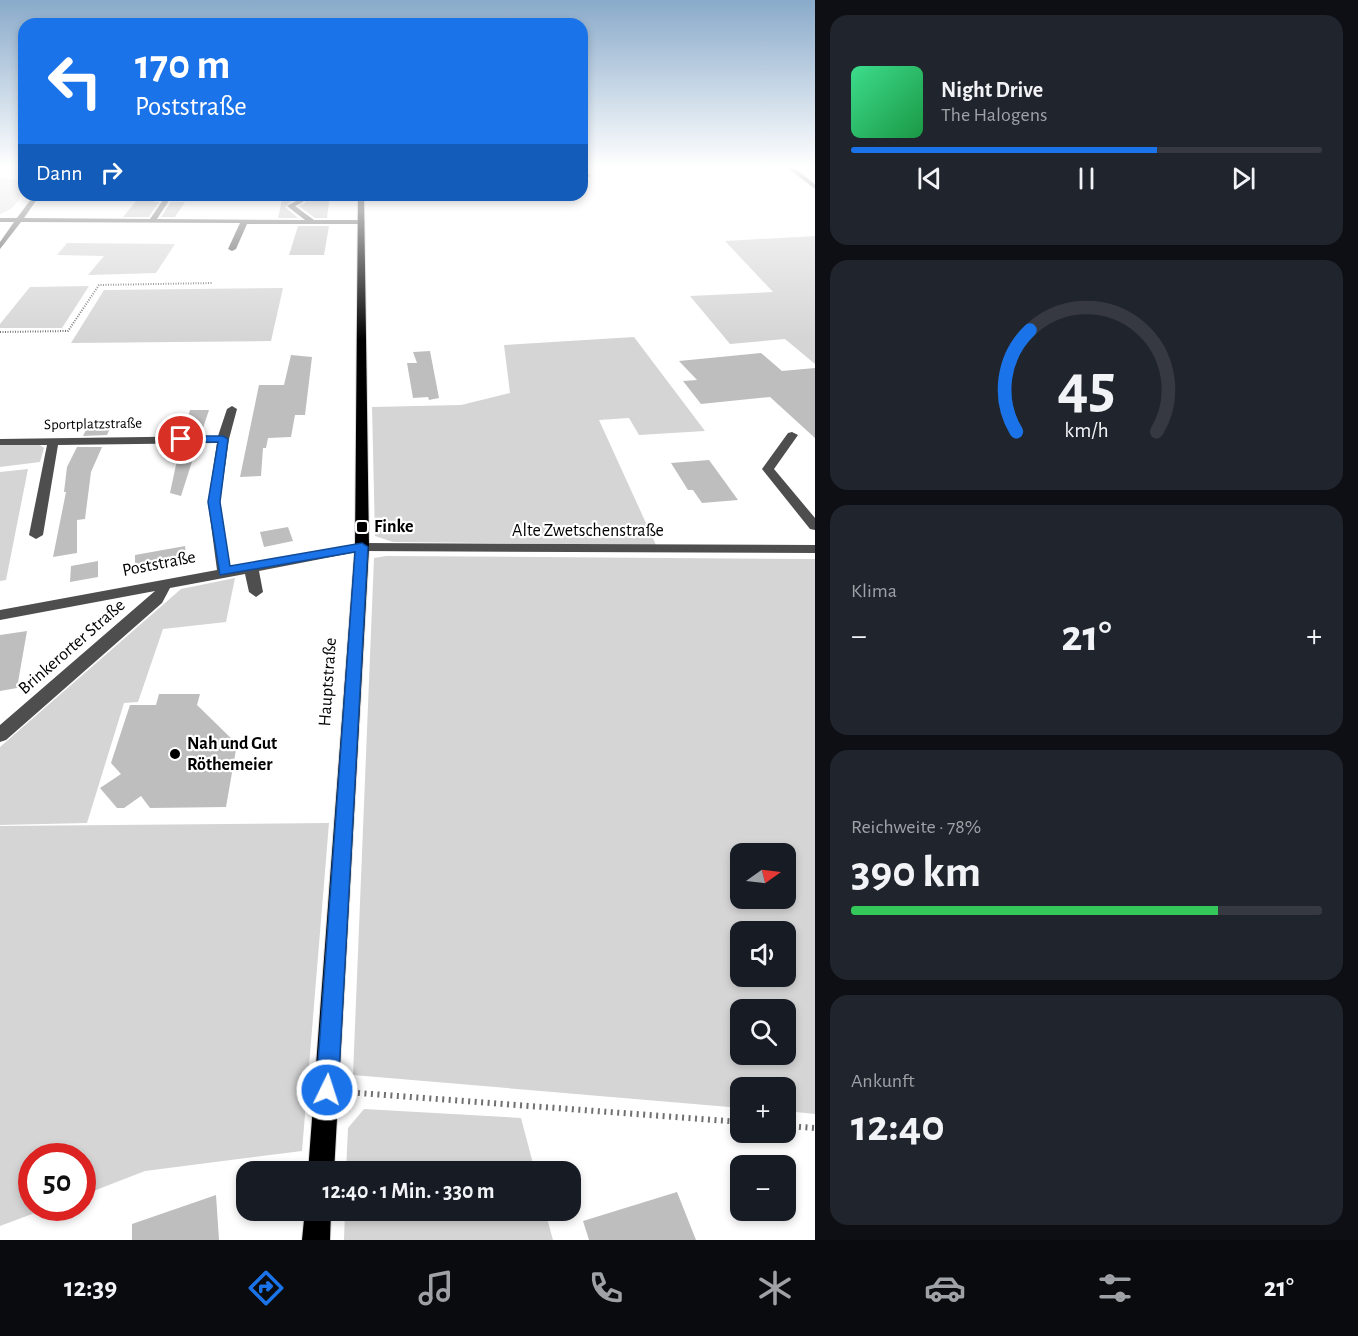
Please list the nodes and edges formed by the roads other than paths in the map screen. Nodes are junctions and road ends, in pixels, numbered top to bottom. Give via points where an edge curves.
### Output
1 (15, 224) edge
2 (243, 224) edge
3 (361, 224) edge
4 (2, 243) edge
5 (232, 249) dead end
6 (232, 409) dead end
7 (792, 435) dead end
8 (223, 439) junction
9 (53, 441) junction
10 (0, 442) edge
11 (815, 526) edge
12 (36, 535) dead end
13 (362, 547) junction
14 (815, 549) edge
15 (251, 568) junction
16 (224, 572) junction
17 (163, 584) junction
18 (256, 592) dead end
19 (0, 615) edge
20 (0, 735) edge
21 (322, 1161) edge
22 (317, 1221) edge
23 (316, 1240) edge

1 - 4 street
2 - 5 street
3 - 13 main road, Hauptstraße
6 - 8 street
7 - 11 street via 768,469
8 - 9 street, Sportplatzstraße
8 - 16 street via 214,502
9 - 10 street, Sportplatzstraße
9 - 12 street
13 - 14 street, Alte Zwetschenstraße
13 - 15 street, Poststraße
13 - 21 main road, Hauptstraße
15 - 16 street, Poststraße
15 - 18 street
16 - 17 street, Poststraße
17 - 19 street, Poststraße
17 - 20 street, Brinkerorter Straße via 157,599
22 - 23 main road

